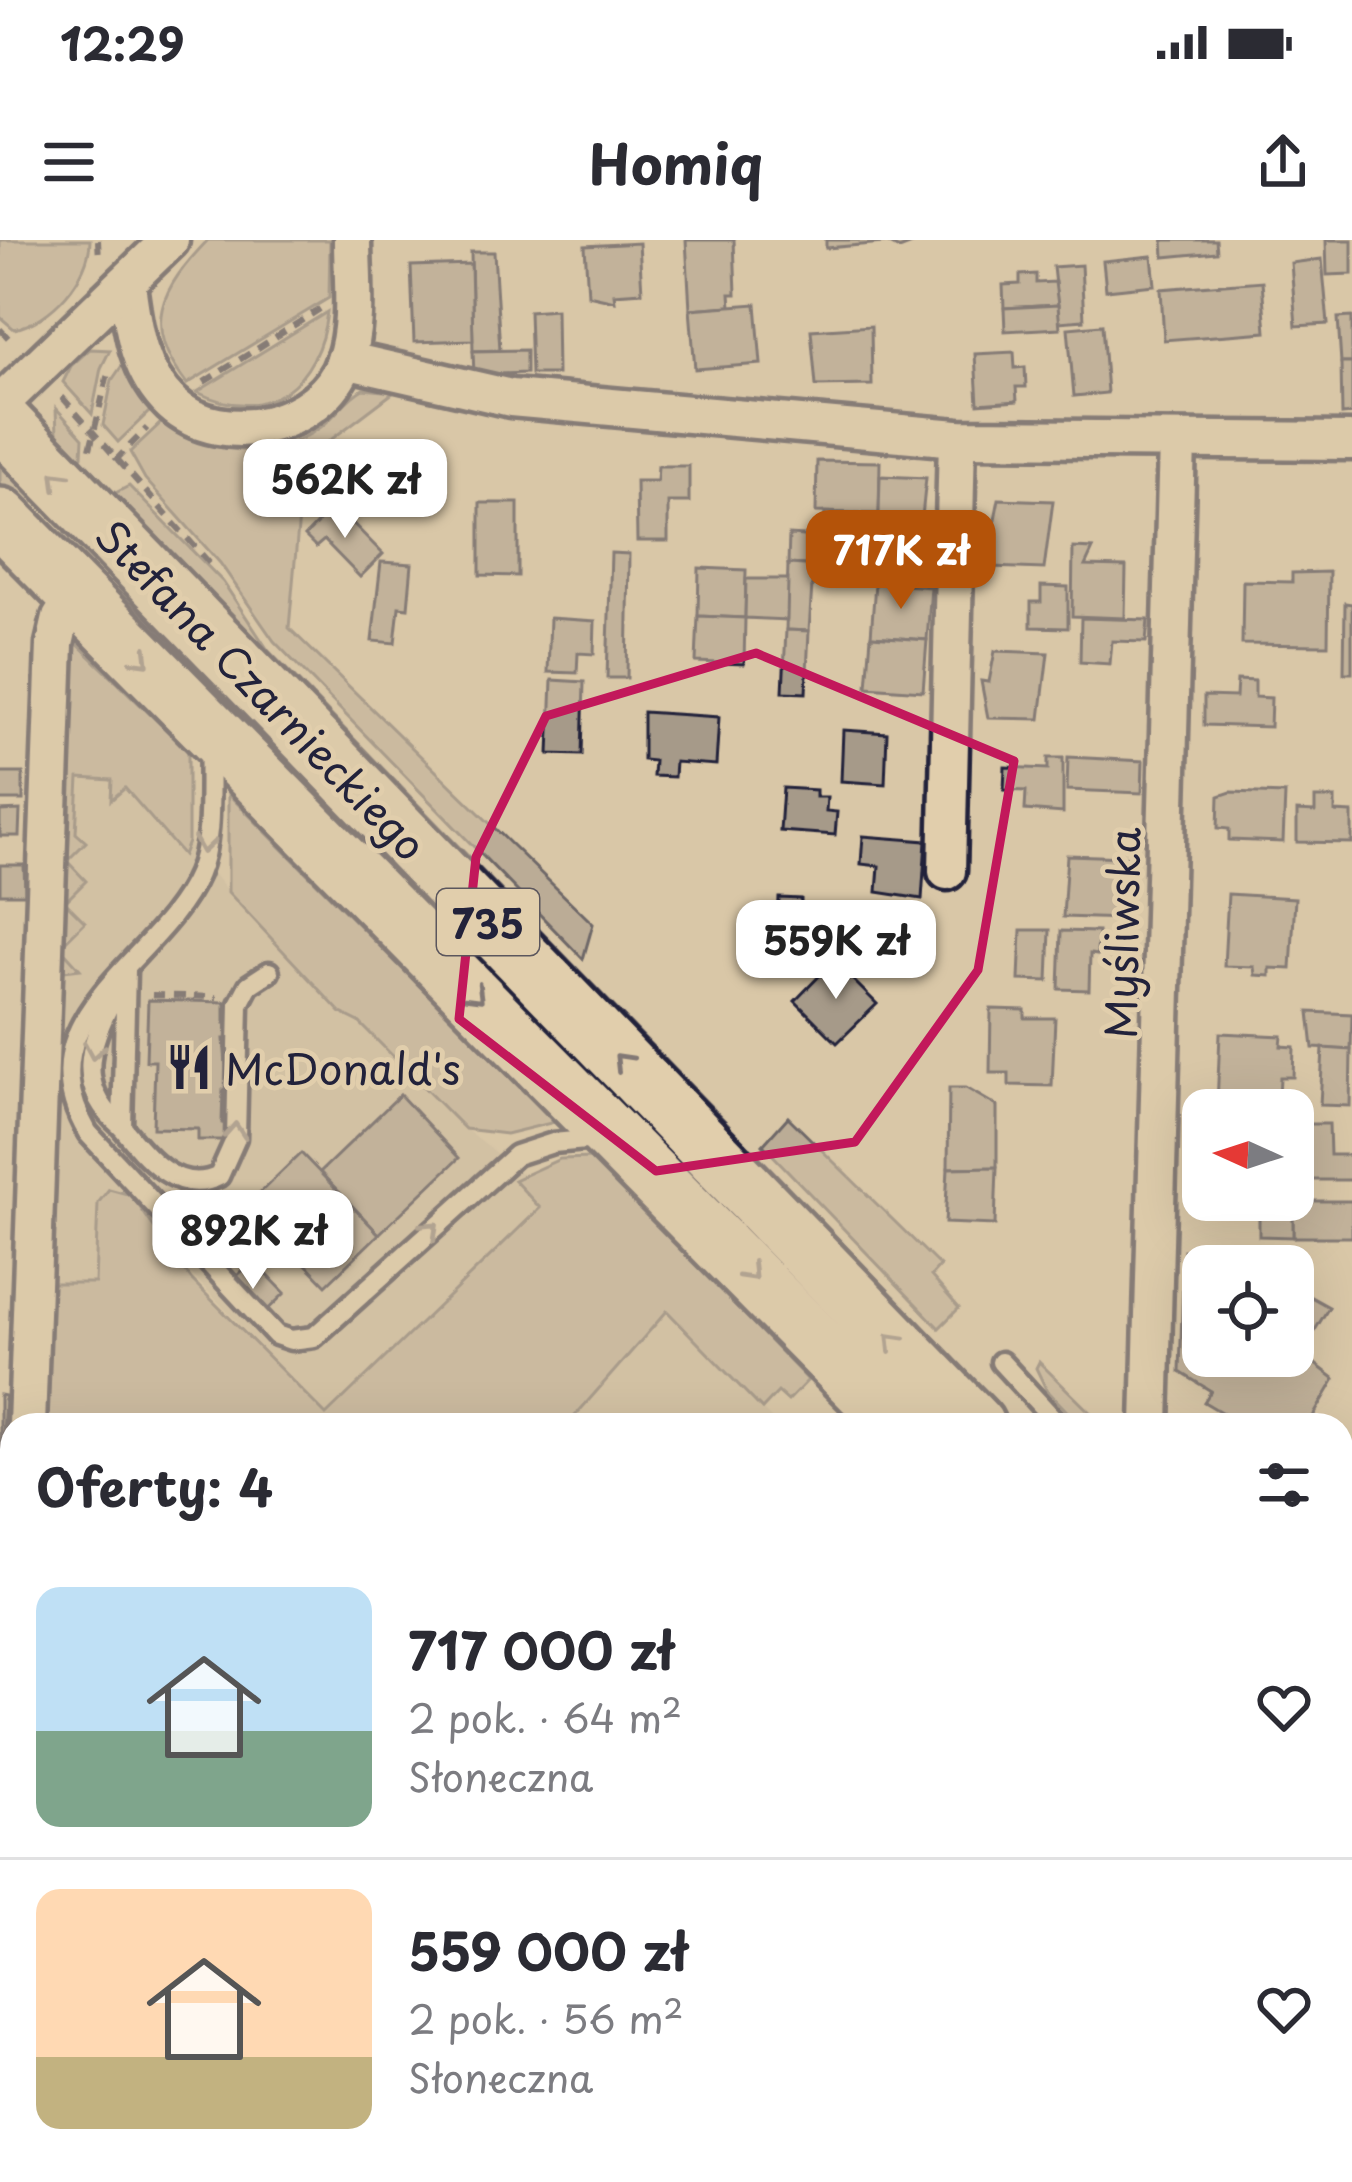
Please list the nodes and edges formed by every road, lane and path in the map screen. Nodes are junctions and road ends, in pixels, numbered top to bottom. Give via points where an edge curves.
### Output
1 (355, 241) edge
2 (160, 243) edge
3 (127, 284) junction
4 (352, 290) junction
5 (345, 361) junction
6 (171, 403) junction
7 (0, 404) edge
8 (0, 420) edge
9 (958, 438) junction
10 (1352, 441) edge
11 (1177, 442) junction
12 (0, 517) edge
13 (78, 595) junction
14 (211, 728) junction
15 (947, 871) dead end
16 (126, 970) junction
17 (268, 972) dead end
18 (145, 994) dead end
19 (241, 998) junction
20 (122, 1127) junction
21 (620, 1139) junction
22 (1001, 1362) dead end
23 (27, 1413) edge
24 (886, 1413) edge
25 (963, 1413) edge
26 (1048, 1413) edge
27 (1150, 1413) edge

1 - 4 street
2 - 3 street
3 - 6 street via 139,354
3 - 7 street
4 - 5 street
4 - 6 path
5 - 6 street via 307,406 256,427 204,423
5 - 9 street via 511,398
25 -> 8 main road, Stefana Czarnieckiego / 735
9 - 11 street
9 - 15 street
10 - 11 street
11 - 27 street, Myśliwska
12 - 13 main road, Stefana Czarnieckiego / 735
13 -> 14 main road, Stefana Czarnieckiego / 735
13 - 23 street via 55,644
14 -> 16 lane via 198,874
14 -> 21 main road, Stefana Czarnieckiego / 735
16 - 20 lane
16 -> 20 lane via 100,1024 91,1072 94,1097
16 -> 21 lane via 92,1000 79,1028 71,1084 80,1118 282,1338 314,1337 516,1155 578,1138
17 - 19 lane
18 - 19 path
20 -> 19 lane via 170,1176 196,1183 219,1176 236,1138
21 -> 24 main road, Stefana Czarnieckiego / 735
22 - 26 lane

